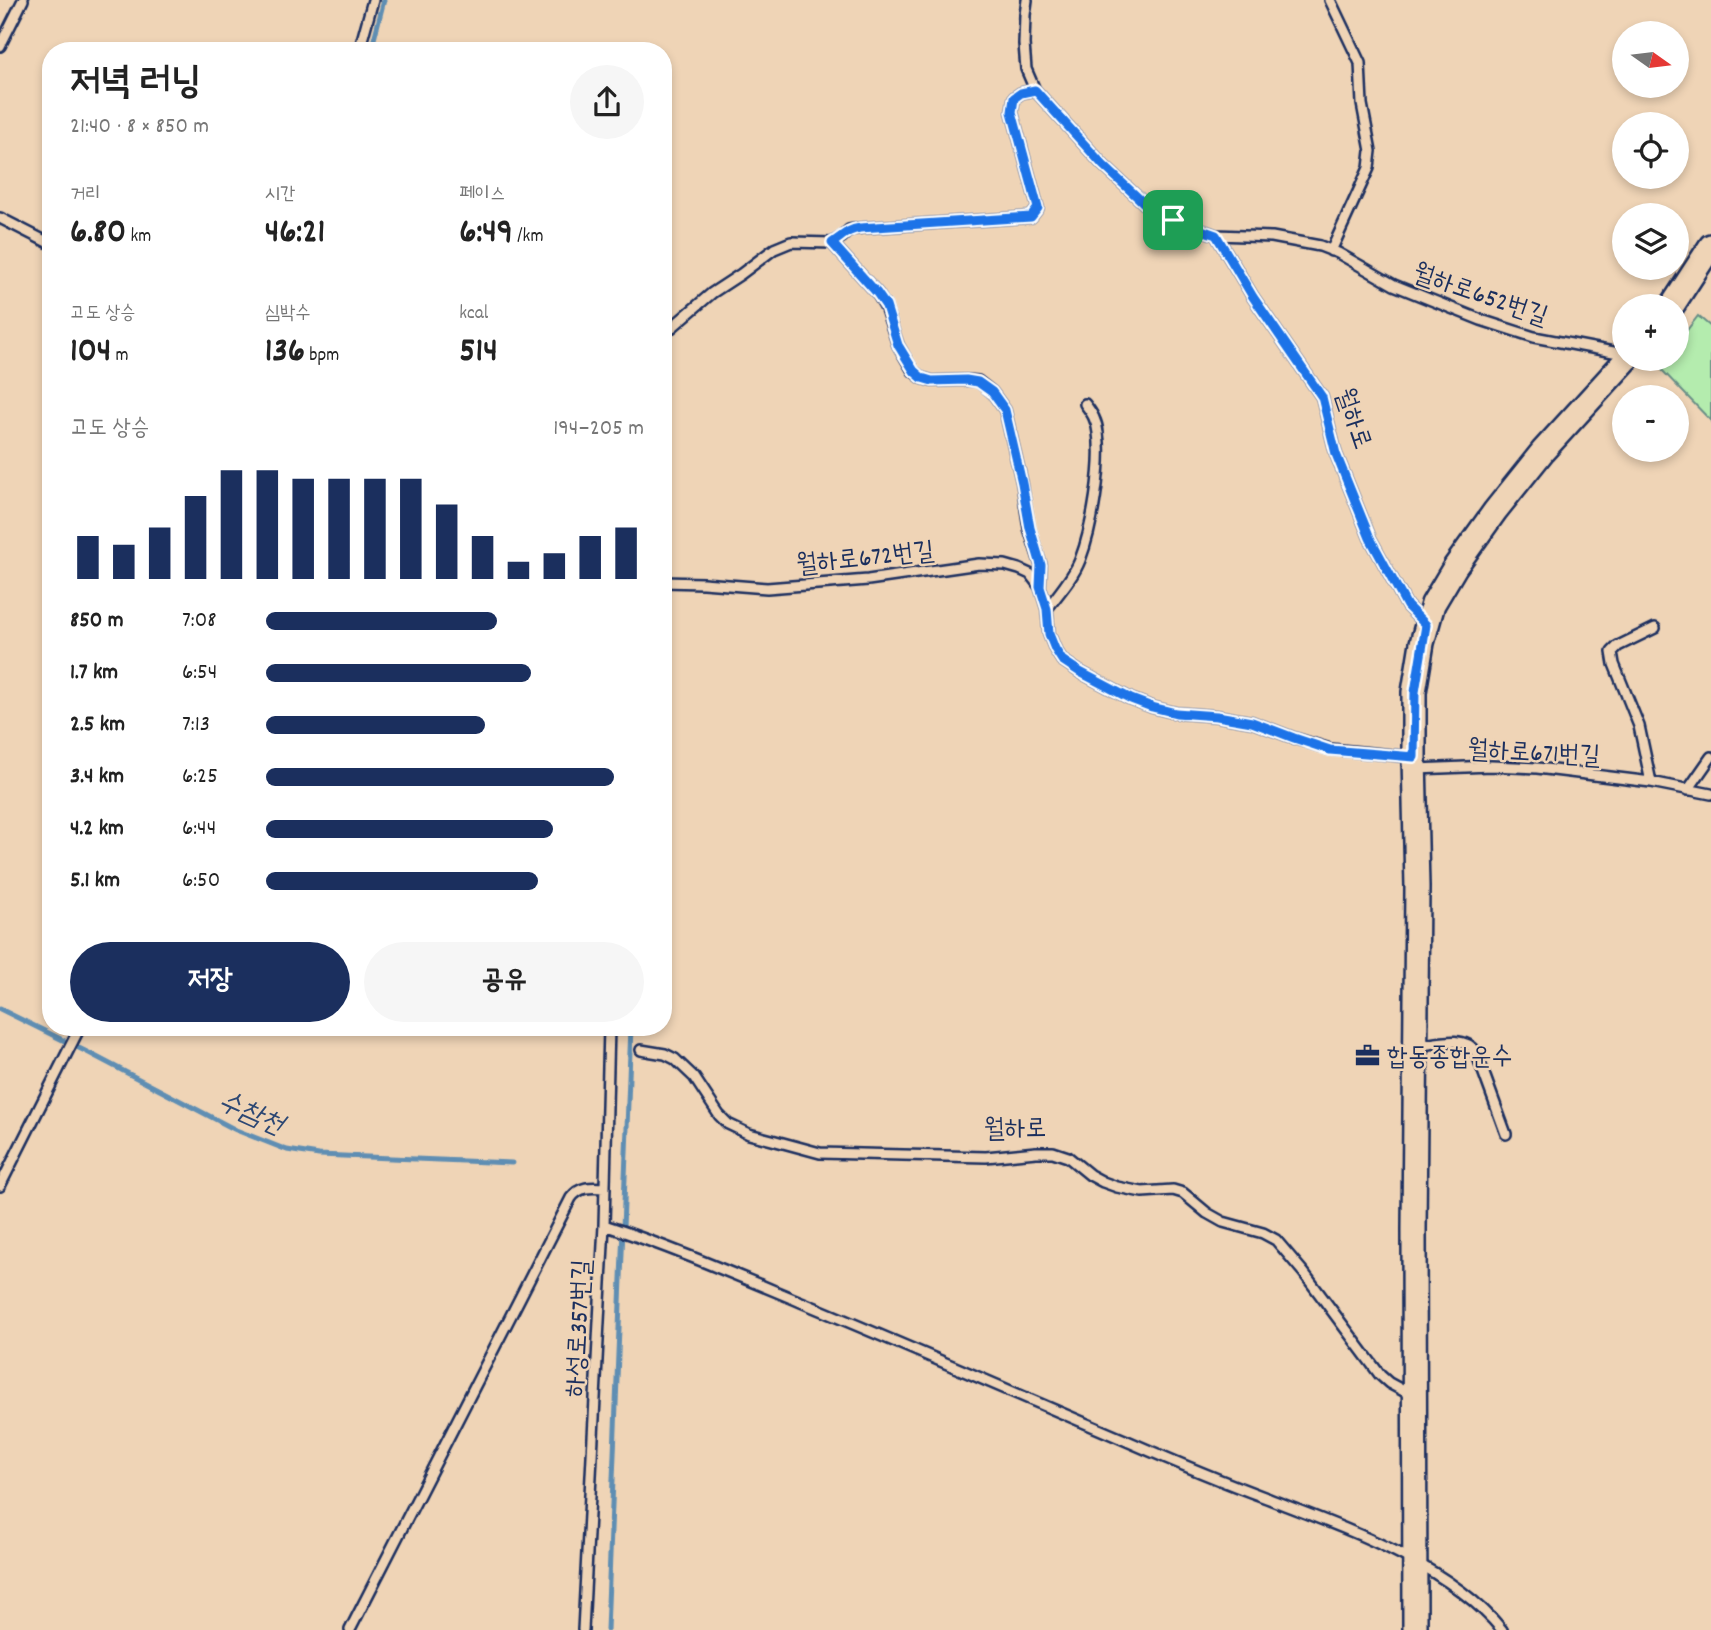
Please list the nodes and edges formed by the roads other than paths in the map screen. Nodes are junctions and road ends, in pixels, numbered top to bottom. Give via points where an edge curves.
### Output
1 (23, 0) edge
2 (373, 0) edge
3 (1027, 0) edge
4 (1330, 0) edge
5 (361, 42) edge
6 (0, 46) edge
7 (1035, 90) junction
8 (0, 218) edge
9 (1216, 235) junction
10 (42, 239) edge
11 (832, 243) junction
12 (1711, 246) edge
13 (1331, 250) junction
14 (1680, 294) edge
15 (672, 327) edge
16 (1612, 352) edge
17 (1616, 371) edge
18 (1085, 404) dead end
19 (672, 582) edge
20 (1040, 587) junction
21 (1047, 609) junction
22 (1426, 625) junction
23 (1655, 628) dead end
24 (1711, 757) edge
25 (1414, 763) junction
26 (1651, 782) junction
27 (1688, 790) junction
28 (1711, 794) edge
29 (76, 1036) edge
30 (608, 1036) edge
31 (1417, 1046) junction
32 (641, 1050) dead end
33 (1506, 1134) dead end
34 (0, 1186) edge
35 (605, 1188) junction
36 (608, 1226) junction
37 (1414, 1397) junction
38 (1414, 1562) junction
39 (350, 1630) edge
40 (583, 1630) edge
41 (1415, 1630) edge
42 (1502, 1630) edge

1 - 6 lane
2 - 5 lane
3 - 7 lane, 월하로652번길 via 1026,69
4 - 13 lane via 1360,63 1371,151 1369,168
7 - 9 lane, 월하로652번길 via 1147,206
7 - 11 lane via 1014,98 1012,112 1038,208 1031,217 860,228
8 - 10 lane
9 - 13 lane, 월하로652번길 via 1272,237
9 - 22 lane, 월하로 via 1322,397 1336,454 1370,538 1407,606
11 - 15 lane via 790,242 775,249
11 - 20 lane via 886,306 898,345 914,371 932,381 978,382 1005,410 1041,565
12 - 14 street
13 - 16 lane, 월하로652번길 via 1394,285 1494,325
17 - 22 street via 1494,512 1455,567
18 - 21 lane via 1094,415 1098,432 1089,533 1079,563
19 - 20 lane, 월하로672번길 via 767,588 979,564 1018,569 1030,574
20 - 21 lane
21 - 25 lane via 1049,634 1062,660 1131,699 1176,713 1252,722 1330,750
22 - 25 street via 1415,692
23 - 26 lane via 1612,652 1639,726
24 - 27 lane
25 - 26 lane, 월하로671번길 via 1537,768
25 - 31 street
26 - 27 lane, 월하로671번길
27 - 28 lane, 월하로671번길
29 - 34 lane
30 - 35 lane, 하성로357번길
31 - 33 lane via 1471,1045
31 - 37 street
32 - 37 lane, 월하로 via 675,1059 728,1124 748,1134 820,1153 986,1157 1053,1152 1117,1188 1183,1193 1223,1222 1276,1240 1380,1375
35 - 36 lane, 하성로357번길
35 - 39 lane via 584,1188 571,1198
36 - 38 lane via 728,1271 1130,1443 1362,1536
36 - 40 lane, 하성로357번길
37 - 38 street
38 - 41 street
38 - 42 lane via 1470,1597

